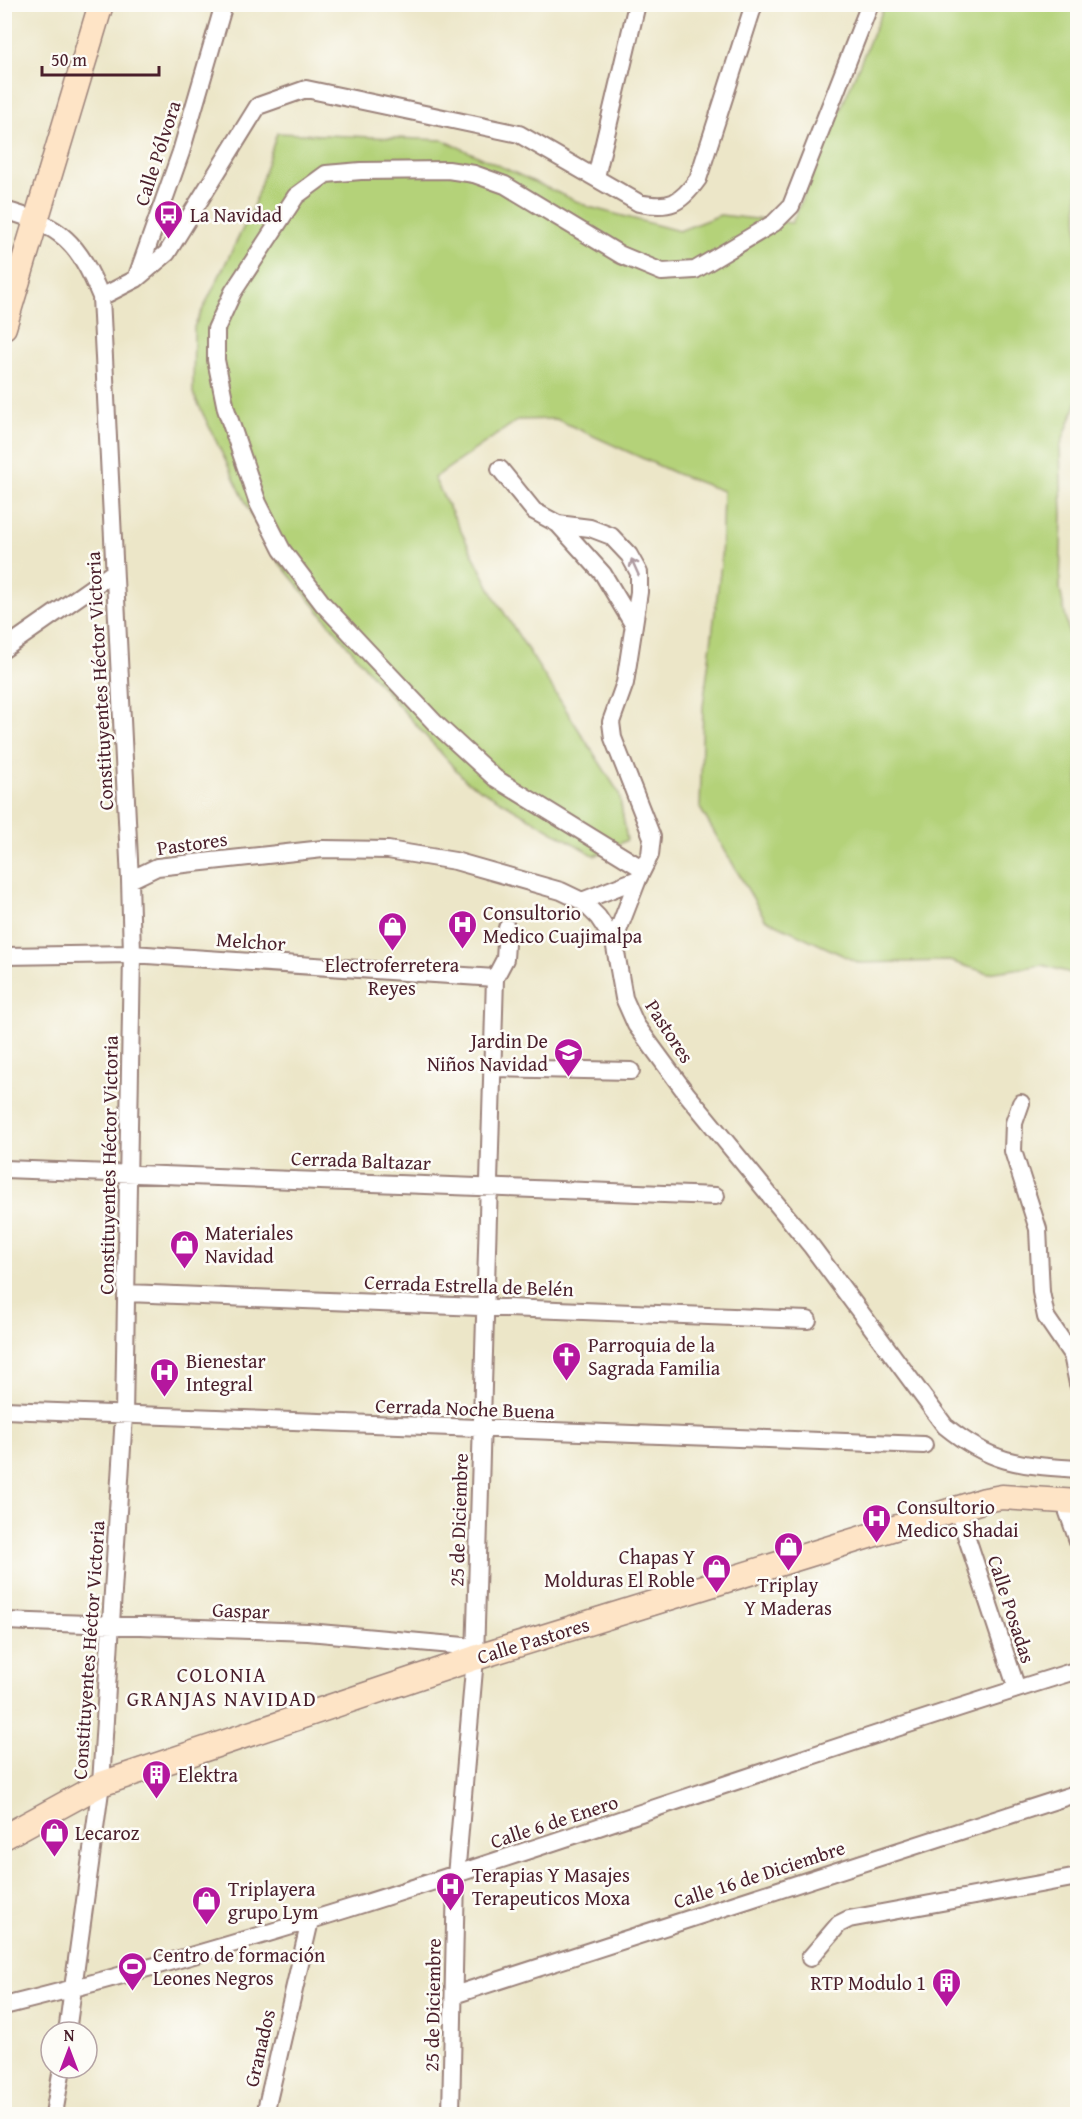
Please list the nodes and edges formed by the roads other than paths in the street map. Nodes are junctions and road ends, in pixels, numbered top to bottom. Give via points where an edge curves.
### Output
1 (101, 4) edge
2 (224, 4) edge
3 (637, 4) edge
4 (754, 4) edge
5 (870, 4) edge
6 (596, 177) junction
7 (4, 210) edge
8 (35, 219) junction
9 (136, 279) junction
10 (101, 297) junction
11 (4, 327) edge
12 (500, 469) dead end
13 (558, 524) junction
14 (114, 572) junction
15 (633, 624) junction
16 (4, 649) edge
17 (641, 874) junction
18 (130, 880) junction
19 (582, 901) junction
20 (507, 928) dead end
21 (614, 941) junction
22 (132, 954) junction
23 (4, 956) edge
24 (495, 978) junction
25 (492, 1068) junction
26 (631, 1071) dead end
27 (1021, 1103) dead end
28 (4, 1169) edge
29 (127, 1172) junction
30 (489, 1187) junction
31 (716, 1196) dead end
32 (128, 1293) junction
33 (485, 1306) junction
34 (808, 1320) dead end
35 (1077, 1384) edge
36 (4, 1410) edge
37 (124, 1415) junction
38 (481, 1430) junction
39 (924, 1445) dead end
40 (1077, 1469) edge
41 (1071, 1502) edge
42 (957, 1508) junction
43 (1077, 1541) edge
44 (4, 1621) edge
45 (110, 1627) junction
46 (475, 1652) junction
47 (1077, 1670) edge
48 (1017, 1689) junction
49 (102, 1784) junction
50 (1077, 1793) edge
51 (4, 1837) edge
52 (456, 1876) junction
53 (1077, 1877) edge
54 (310, 1921) junction
55 (810, 1958) dead end
56 (74, 1989) junction
57 (454, 1995) junction
58 (4, 2006) edge
59 (69, 2020) edge
60 (60, 2080) edge
61 (54, 2115) edge
62 (265, 2115) edge
63 (451, 2115) edge

1 - 8 street
2 - 9 street, Calle Pólvora via 181,152
3 - 6 street
4 - 6 street via 698,179 686,196 672,204 639,204
5 - 17 street via 791,206 774,223 695,270 662,272 621,255 505,185 474,174 437,170 326,174 296,196 233,292 216,329 216,360 226,409 258,502 282,550 322,604 435,723 495,778
6 - 9 street via 519,134 306,89 258,106 167,253
7 - 8 street
8 - 10 street via 61,234 75,248 87,264
8 - 11 street
9 - 10 street
10 - 14 street, Constituyentes Héctor Victoria
12 - 13 street via 534,511
13 - 15 street via 603,574
15 -> 13 street via 639,573 629,555 610,536 590,528
14 - 16 street
14 - 18 street, Constituyentes Héctor Victoria
15 - 17 street via 625,682 611,722 613,738 652,837 650,855
17 - 19 street
17 - 21 street
18 - 19 street, Pastores via 157,867 323,849 388,850 455,861 561,891
18 - 22 street, Constituyentes Héctor Victoria
19 - 21 street, Pastores
20 - 24 street, 25 de Diciembre via 505,959
21 - 40 street, Pastores via 624,998 636,1025 686,1093 812,1247 945,1426 968,1445 995,1458 1018,1465
22 - 23 street, Melchor
22 - 24 street, Melchor
22 - 29 street, Constituyentes Héctor Victoria
24 - 25 street, 25 de Diciembre
25 - 26 street
25 - 30 street, 25 de Diciembre
27 - 35 street via 1014,1123 1013,1151 1038,1229 1041,1292 1046,1317 1072,1355
28 - 29 street, Cerrada Baltazar
29 - 30 street, Cerrada Baltazar
29 - 32 street, Constituyentes Héctor Victoria
30 - 31 street, Cerrada Baltazar
30 - 33 street, 25 de Diciembre
32 - 33 street, Cerrada Estrella de Belén
32 - 37 street, Constituyentes Héctor Victoria
33 - 34 street, Cerrada Estrella de Belén
33 - 38 street, 25 de Diciembre
36 - 37 street, Cerrada Noche Buena
37 - 38 street, Cerrada Noche Buena
37 - 45 street, Constituyentes Héctor Victoria
38 - 39 street, Cerrada Noche Buena
38 - 46 street, 25 de Diciembre
41 - 42 street, Calle Pastores via 1002,1497
41 - 43 street
42 - 46 street, Calle Pastores
42 - 48 street, Calle Posadas
44 - 45 street, Gaspar
45 - 46 street, Gaspar via 308,1632
45 - 49 street, Constituyentes Héctor Victoria
46 - 49 street, Calle Pastores
46 - 52 street, 25 de Diciembre
47 - 48 street, Calle 6 de Enero
48 - 52 street, Calle 6 de Enero
49 - 51 street, Calle Pastores
49 - 56 street, Constituyentes Héctor Victoria
50 - 57 street, Calle 16 de Diciembre
52 - 54 street, Calle 6 de Enero
52 - 57 street, 25 de Diciembre
53 - 55 street via 849,1918
54 - 56 street, Calle 6 de Enero
54 - 62 street, Granados
56 - 58 street, Calle 6 de Enero
56 - 59 street, Constituyentes Héctor Victoria
57 - 63 street, 25 de Diciembre
60 - 61 street

